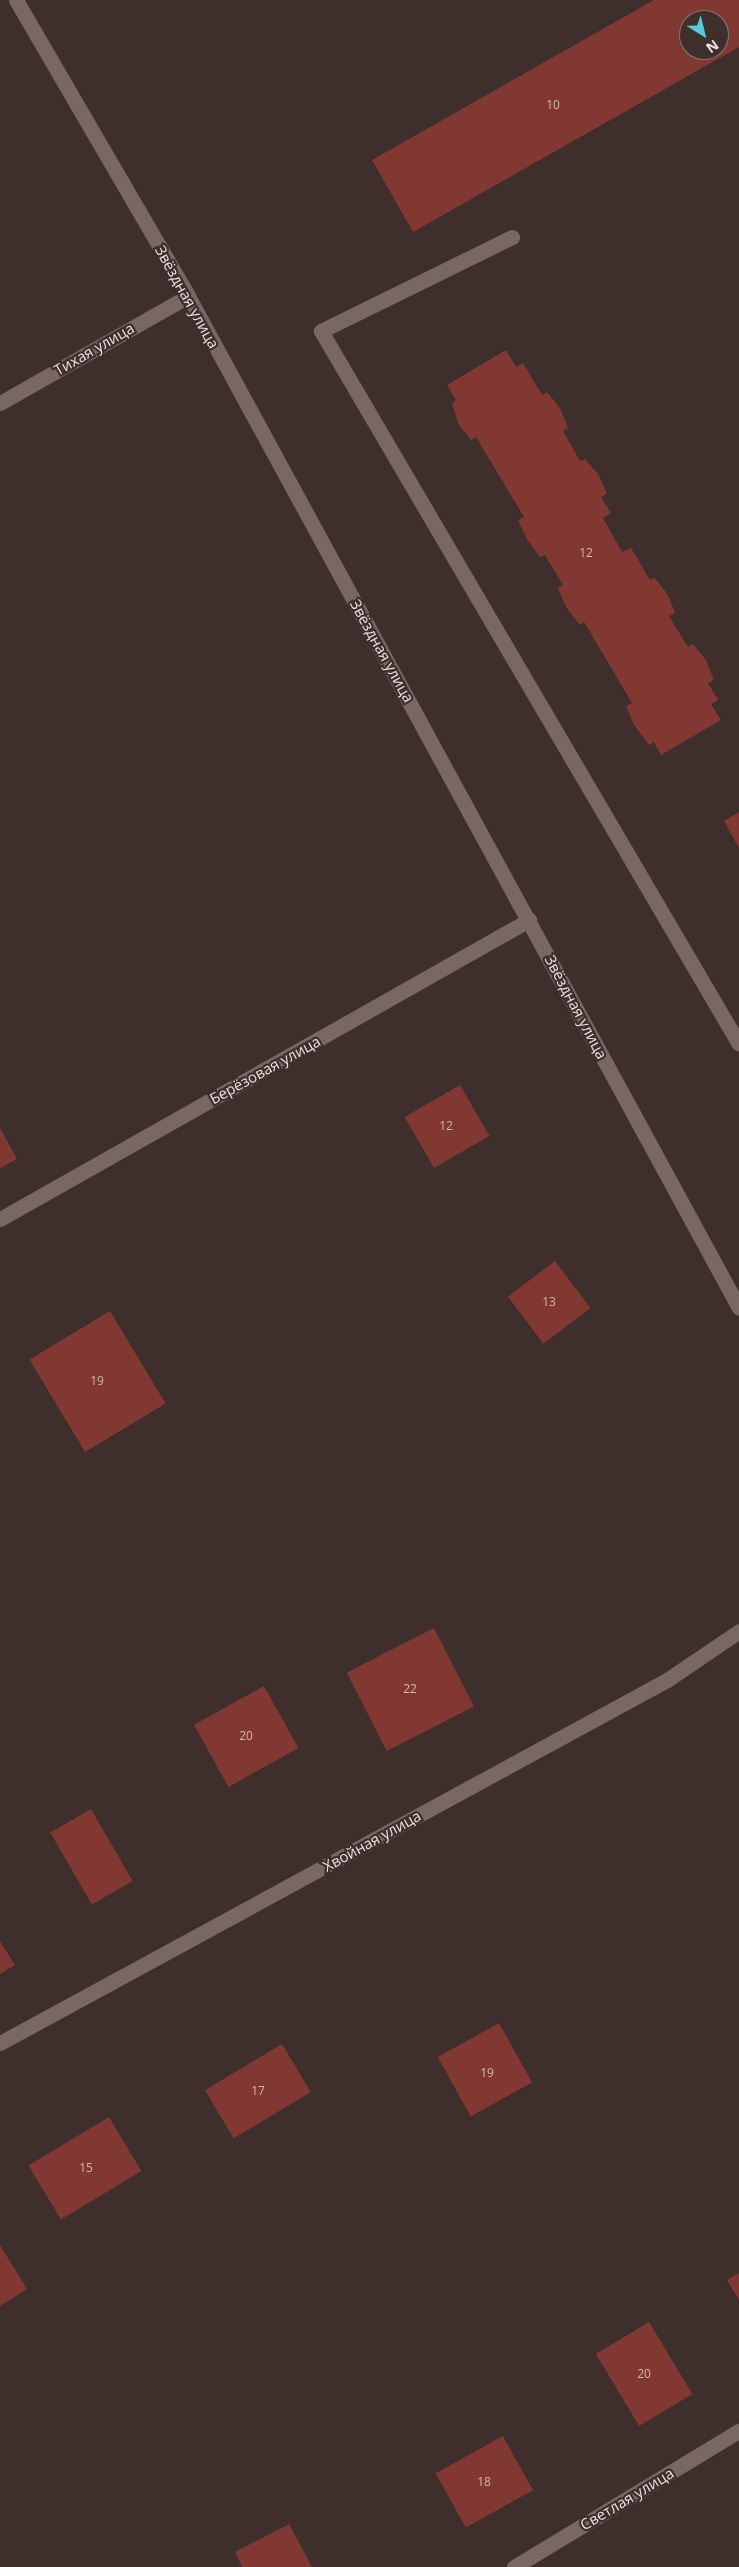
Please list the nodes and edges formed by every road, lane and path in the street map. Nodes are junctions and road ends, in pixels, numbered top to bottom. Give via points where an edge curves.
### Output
1 (16, 0) edge
2 (512, 237) dead end
3 (188, 296) junction
4 (0, 403) edge
5 (529, 920) junction
6 (739, 1044) edge
7 (0, 1219) edge
8 (739, 1308) edge
9 (739, 1631) edge
10 (0, 2043) edge
11 (739, 2431) edge
12 (514, 2567) edge

1 - 3 street, Звёздная улица
2 - 6 street via 321,331
3 - 4 street, Тихая улица
3 - 5 street, Звёздная улица
5 - 7 street, Берёзовая улица
5 - 8 street, Звёздная улица
9 - 10 street, Хвойная улица via 667,1680
11 - 12 street, Светлая улица

